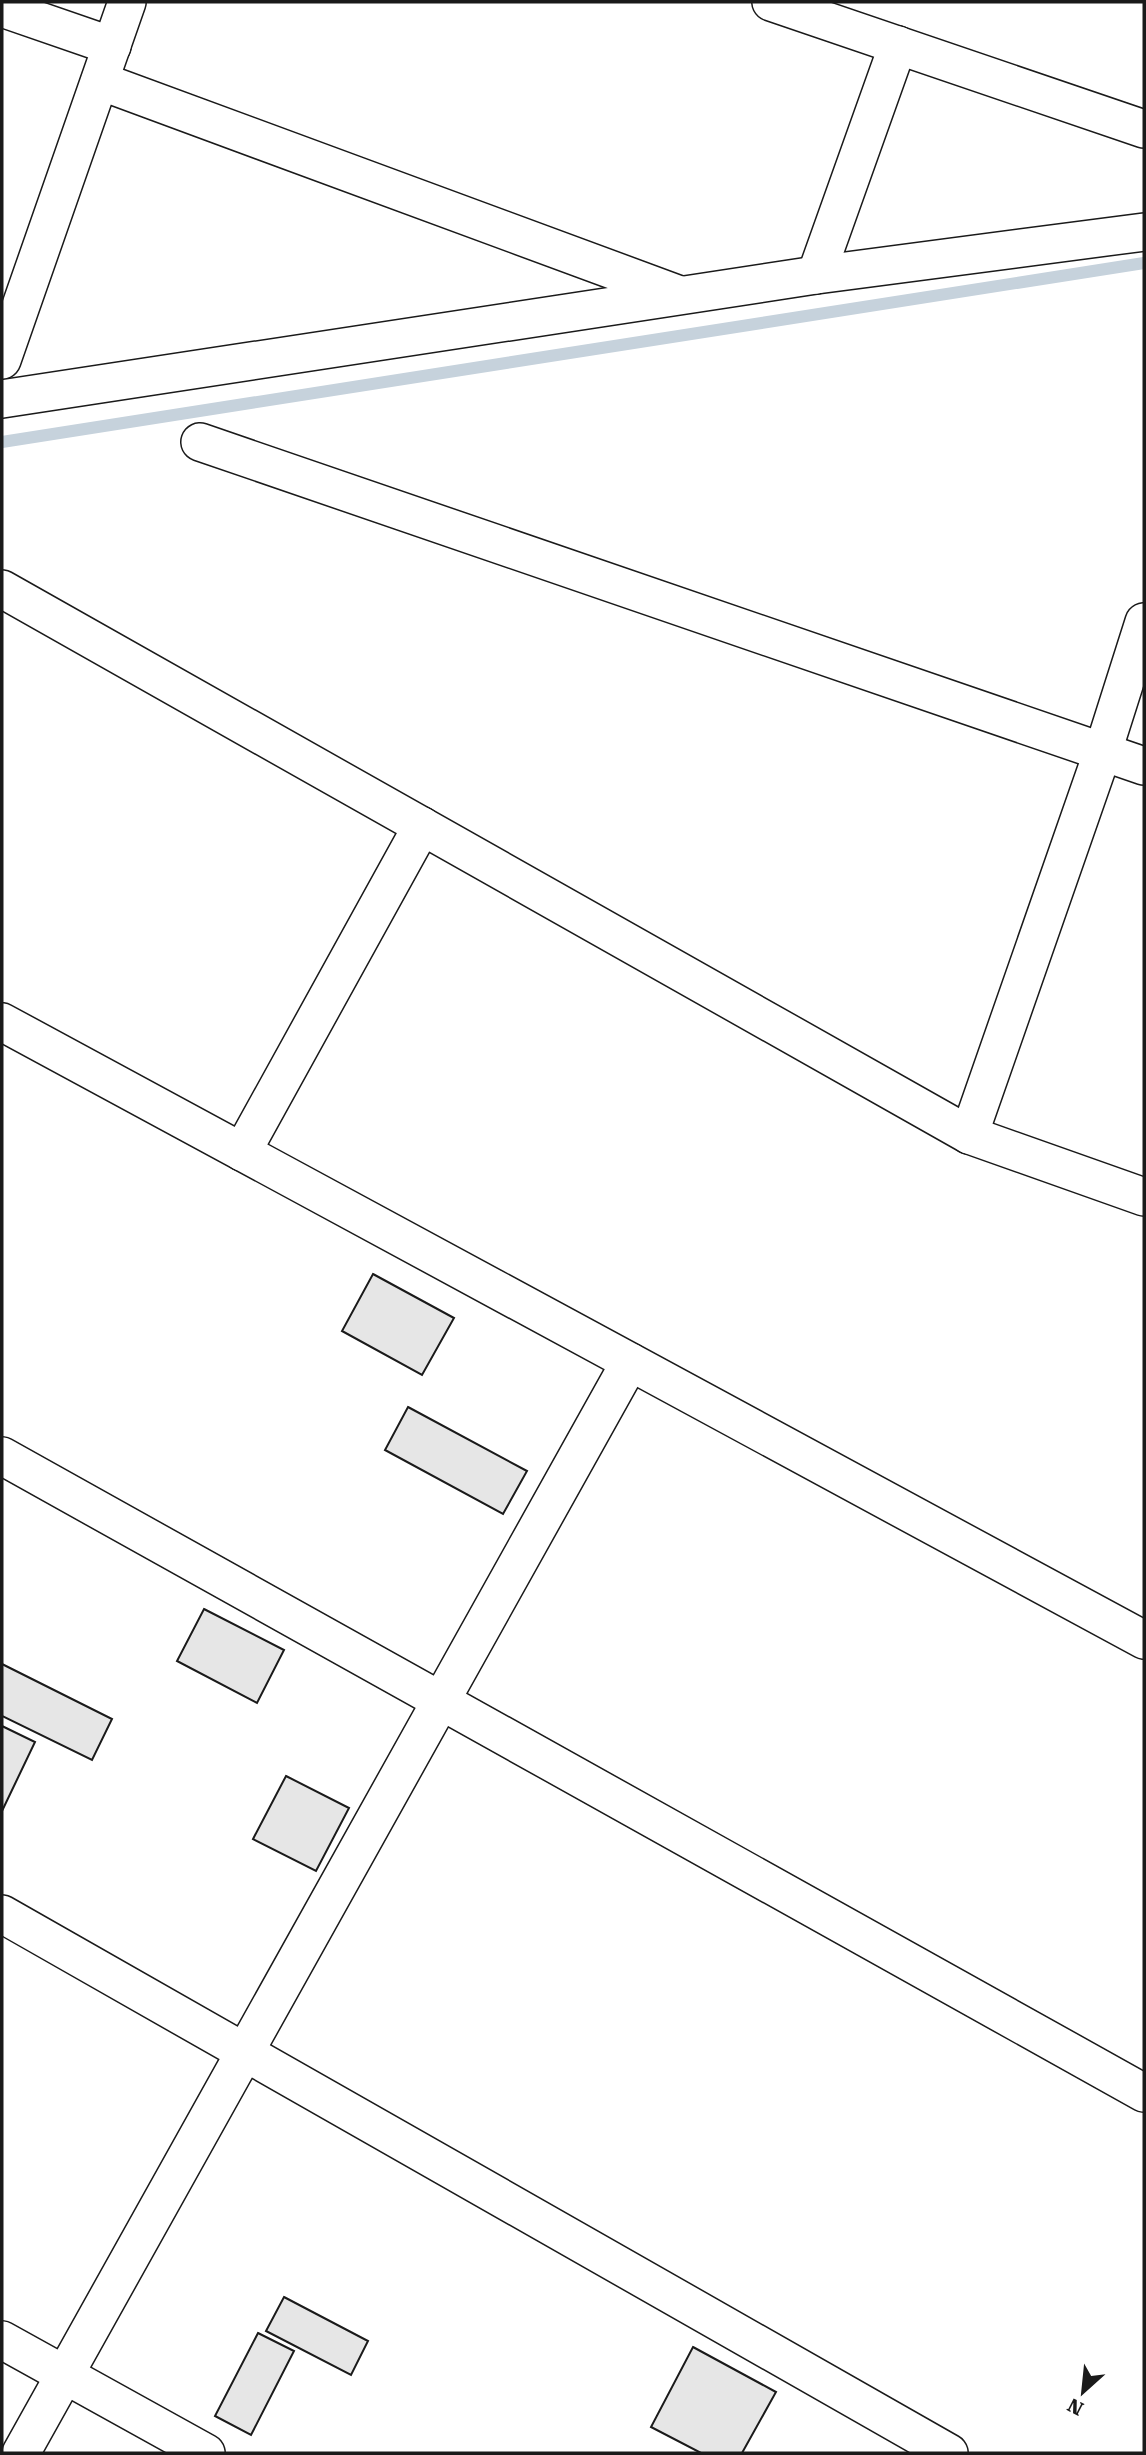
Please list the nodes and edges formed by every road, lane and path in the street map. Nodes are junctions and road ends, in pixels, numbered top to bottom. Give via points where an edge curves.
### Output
1 (127, 2) edge
2 (771, 2) edge
3 (2, 8) edge
4 (898, 45) junction
5 (112, 46) junction
6 (100, 81) junction
7 (1144, 129) edge
8 (1144, 232) edge
9 (817, 275) junction
10 (682, 296) junction
11 (8, 322) edge
12 (2, 360) edge
13 (2, 399) edge
14 (200, 442) dead end
15 (2, 589) edge
16 (1144, 622) edge
17 (1103, 751) junction
18 (1144, 766) edge
19 (422, 826) junction
20 (2, 1022) edge
21 (969, 1135) junction
22 (242, 1152) junction
23 (1144, 1197) edge
24 (630, 1362) junction
25 (2, 1456) edge
26 (1144, 1640) edge
27 (441, 1701) junction
28 (2, 1914) edge
29 (244, 2052) junction
30 (1144, 2093) edge
31 (2, 2340) edge
32 (64, 2375) junction
33 (20, 2453) edge
34 (206, 2453) edge
35 (949, 2453) edge

1 - 5 street
2 - 4 street
3 - 5 street
4 - 7 street
4 - 9 street
5 - 6 street
6 - 10 street
6 - 11 street
8 - 9 street
9 - 10 street
10 - 13 street
11 - 12 street
14 - 17 street
15 - 19 street
16 - 17 street
17 - 18 street
17 - 21 street
19 - 21 street
19 - 22 street
20 - 22 street
21 - 23 street
22 - 24 street
24 - 26 street
24 - 27 street
25 - 27 street
27 - 29 street
27 - 30 street
28 - 29 street
29 - 32 street
29 - 35 street
31 - 32 street
32 - 33 street
32 - 34 street

